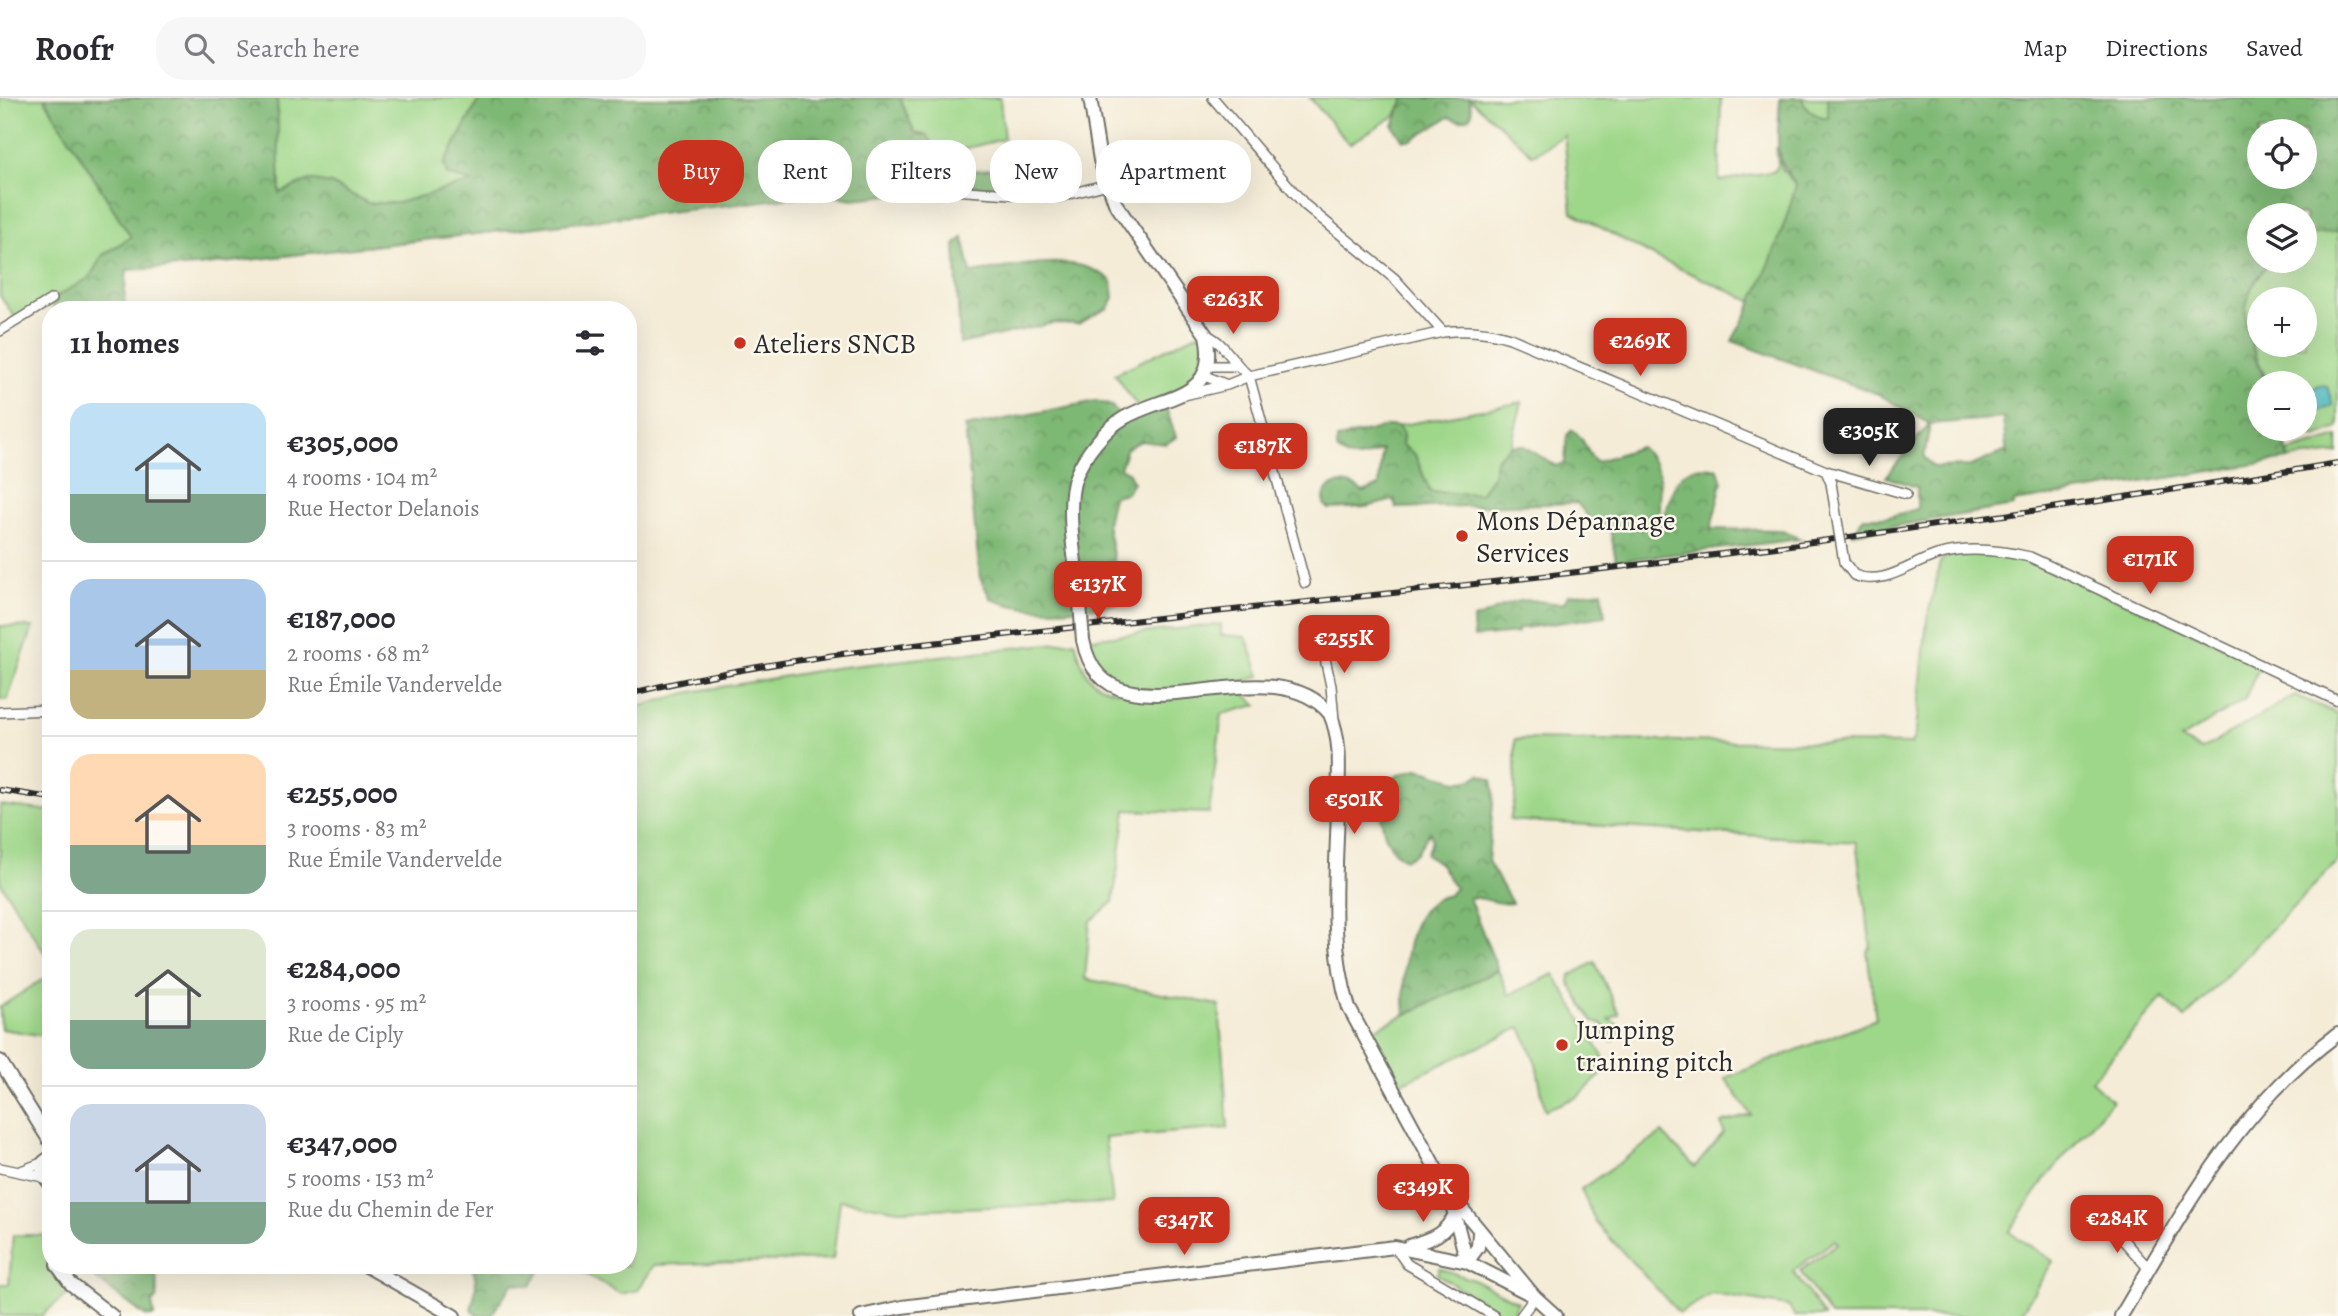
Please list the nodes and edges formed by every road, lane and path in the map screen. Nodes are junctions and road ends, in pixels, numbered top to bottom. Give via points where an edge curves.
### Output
1 (1090, 98) edge
2 (1213, 98) edge
3 (1097, 140) edge
4 (1096, 187) edge
5 (976, 192) edge
6 (1117, 203) edge
7 (52, 299) dead end
8 (49, 301) edge
9 (42, 305) edge
10 (0, 331) edge
11 (1443, 332) junction
12 (1206, 335) junction
13 (1237, 366) junction
14 (1206, 371) junction
15 (1249, 376) junction
16 (1227, 385) junction
17 (1183, 395) junction
18 (1826, 471) junction
19 (1906, 494) dead end
20 (1305, 583) dead end
21 (1319, 631) dead end
22 (2338, 701) edge
23 (42, 710) edge
24 (0, 712) edge
25 (1335, 725) junction
26 (2338, 1034) edge
27 (0, 1061) edge
28 (42, 1129) edge
29 (42, 1161) edge
30 (0, 1168) edge
31 (21, 1171) junction
32 (42, 1179) edge
33 (1449, 1193) junction
34 (1455, 1213) junction
35 (2107, 1222) dead end
36 (1479, 1233) junction
37 (1400, 1248) junction
38 (1467, 1262) junction
39 (2149, 1269) junction
40 (64, 1274) edge
41 (381, 1274) edge
42 (1535, 1297) junction
43 (112, 1316) edge
44 (454, 1316) edge
45 (861, 1316) edge
46 (1494, 1316) edge
47 (1521, 1316) edge
48 (1556, 1316) edge
49 (2121, 1316) edge

1 - 3 main road
2 - 11 street via 1305,205 1395,279
4 - 5 street via 1058,197
6 - 12 main road
7 - 8 street
9 - 10 street
11 - 15 street
11 - 18 street via 1464,329 1510,338
12 - 13 street via 1216,338
12 - 14 main road via 1210,354
13 - 14 street
13 - 15 street
14 - 16 street
14 - 17 main road
15 - 16 street
15 - 20 street
16 - 17 street
17 - 25 main road, bridge via 1121,419 1107,431 1076,476 1072,509 1083,640 1092,669 1106,684 1123,691 1166,693 1234,685 1289,691 1326,708
18 - 19 street
18 - 22 street, bridge via 1844,562 1854,575 1875,580 1959,551 2030,557
21 - 25 street
23 - 24 street
25 - 33 main road via 1339,754 1335,929 1343,986 1359,1028
26 - 39 main road via 2270,1091 2245,1121
27 - 28 main road
29 - 31 street
30 - 31 street
31 - 32 street
33 - 34 main road
33 - 36 main road
34 - 37 main road via 1439,1236
34 - 38 main road
35 - 39 street
36 - 38 main road via 1478,1247
36 - 42 main road
37 - 38 main road
37 - 45 main road via 902,1307
37 - 46 street via 1407,1264
38 - 42 main road
39 - 49 main road
40 - 43 main road
41 - 44 main road
42 - 47 street
42 - 48 main road

